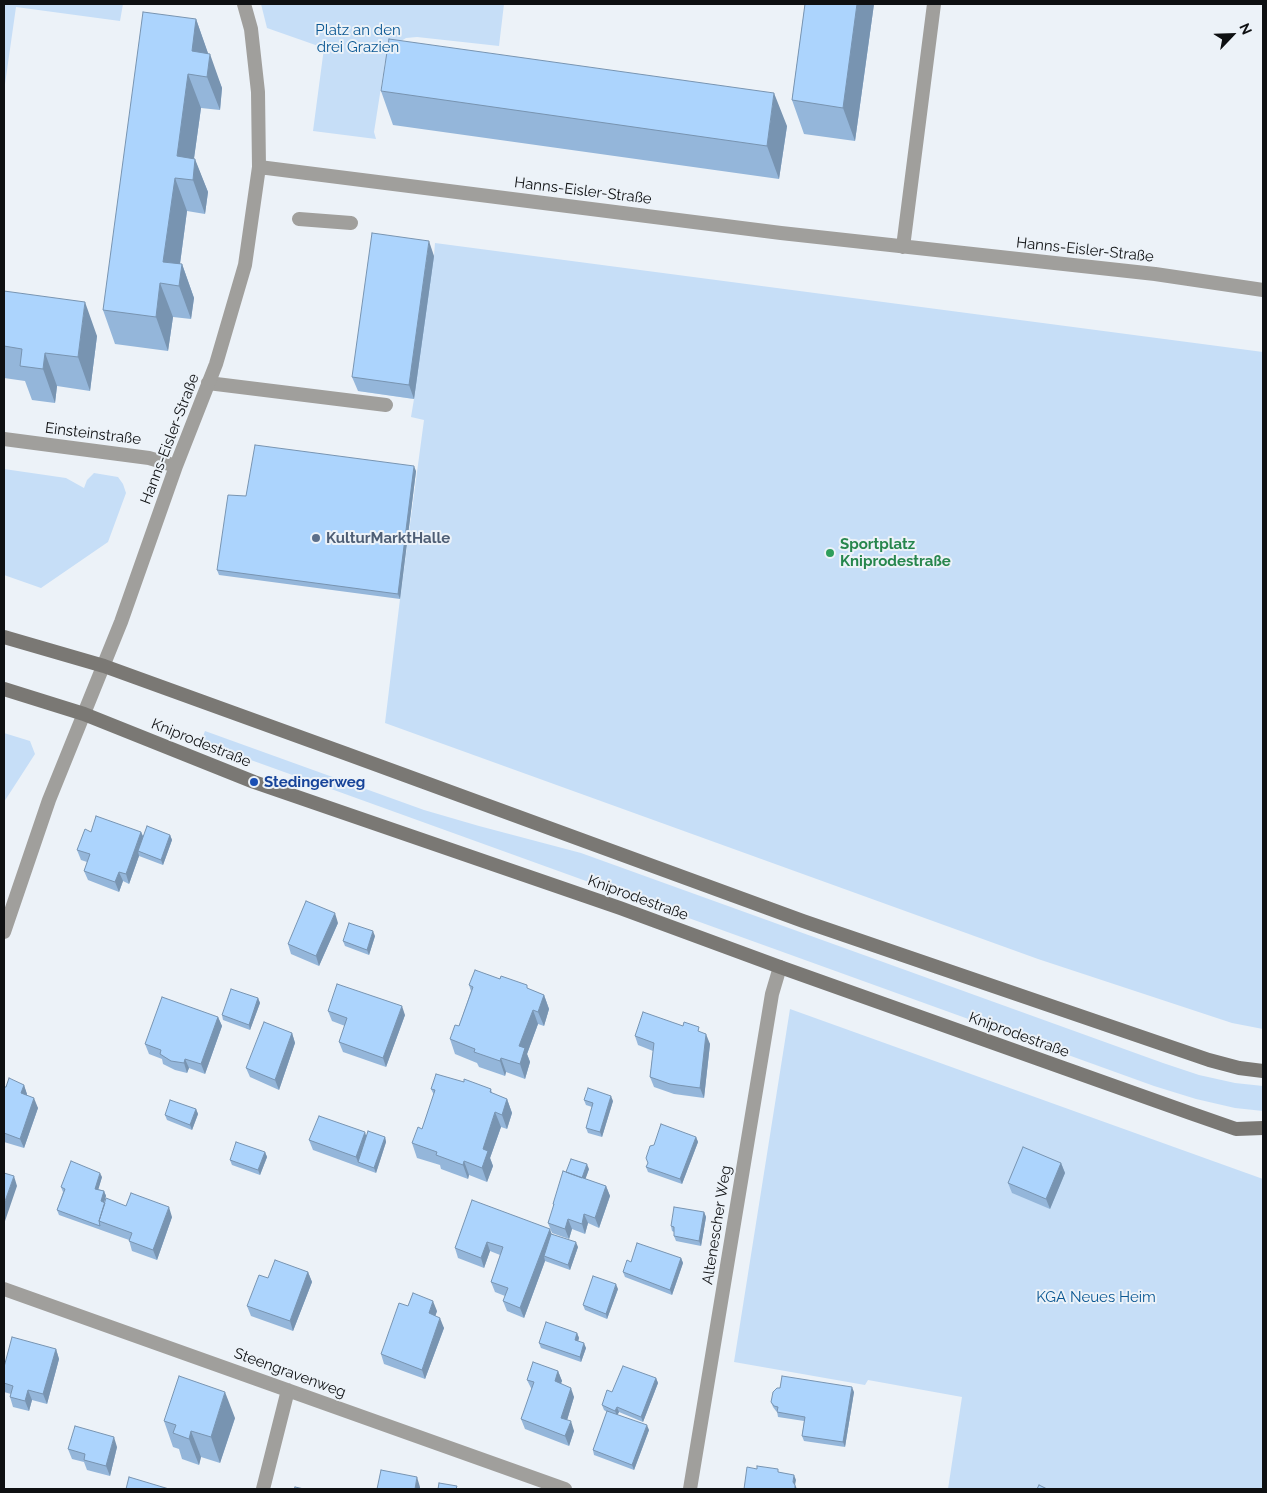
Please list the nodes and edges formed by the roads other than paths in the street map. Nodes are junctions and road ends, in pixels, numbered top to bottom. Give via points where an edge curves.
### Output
1 (244, 4) edge
2 (934, 4) edge
3 (259, 167) junction
4 (299, 219) dead end
5 (351, 223) dead end
6 (903, 247) junction
7 (1263, 290) edge
8 (208, 383) junction
9 (386, 405) edge
10 (4, 439) edge
11 (176, 466) junction
12 (4, 637) edge
13 (104, 666) junction
14 (4, 689) edge
15 (84, 714) junction
16 (4, 932) edge
17 (780, 967) junction
18 (1263, 1071) edge
19 (1263, 1128) edge
20 (4, 1289) edge
21 (288, 1390) junction
22 (263, 1489) edge
23 (564, 1489) edge
24 (690, 1489) edge

1 - 3 street, Hanns-Eisler-Straße via 251,29 258,92
2 - 6 street
3 - 6 street, Hanns-Eisler-Straße
3 - 8 street, Hanns-Eisler-Straße via 245,265
4 - 5 street
6 - 7 street, Hanns-Eisler-Straße via 1155,274
8 - 9 street
8 - 11 street, Hanns-Eisler-Straße
10 - 11 street, Einsteinstraße via 149,458
11 - 13 street, Hanns-Eisler-Straße
12 - 13 main road
13 - 15 street, Hanns-Eisler-Straße
13 - 18 main road via 803,922 1209,1060
14 - 15 main road, Kniprodestraße
15 - 16 street via 49,800
15 - 17 main road, Kniprodestraße via 254,782 620,908
17 - 19 main road, Kniprodestraße via 1236,1129
17 - 24 street, Altenescher Weg via 772,994
20 - 21 street, Steengravenweg
21 - 22 street
21 - 23 street, Steengravenweg

